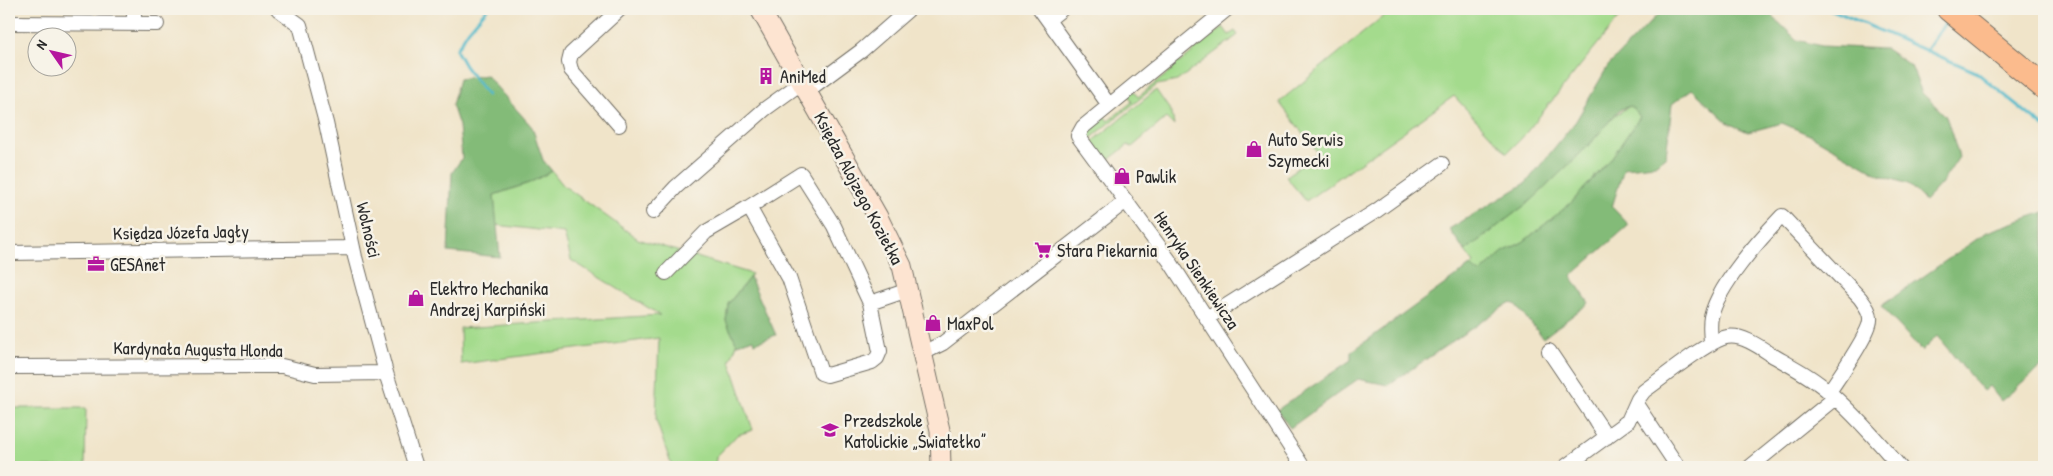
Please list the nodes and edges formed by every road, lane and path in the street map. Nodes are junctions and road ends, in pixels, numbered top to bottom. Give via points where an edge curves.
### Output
1 (134, 9) edge
2 (278, 9) edge
3 (620, 9) edge
4 (760, 9) edge
5 (909, 9) edge
6 (1040, 9) edge
7 (1062, 9) edge
8 (1227, 9) edge
9 (1949, 9) edge
10 (1972, 9) edge
11 (1048, 20) junction
12 (9, 23) edge
13 (134, 24) junction
14 (157, 24) dead end
15 (2044, 69) edge
16 (804, 87) junction
17 (2044, 87) edge
18 (1109, 105) junction
19 (619, 125) dead end
20 (1442, 164) dead end
21 (1126, 201) junction
22 (748, 207) junction
23 (653, 212) dead end
24 (353, 248) junction
25 (9, 253) edge
26 (666, 273) dead end
27 (908, 290) junction
28 (870, 303) junction
29 (1207, 318) junction
30 (1711, 344) junction
31 (1549, 351) dead end
32 (923, 353) junction
33 (9, 367) edge
34 (386, 373) junction
35 (1832, 395) junction
36 (1636, 404) junction
37 (1607, 437) junction
38 (416, 467) edge
39 (941, 467) edge
40 (1303, 467) edge
41 (1565, 467) edge
42 (1678, 467) edge
43 (1750, 467) edge
44 (1900, 467) edge

1 - 13 street
2 - 24 street, Wolności via 300,25 326,123
3 - 19 street via 571,54 569,62 571,70
4 - 16 street, Księdza Alojzego Koziełka
5 - 16 street via 861,51
6 - 11 street
7 - 11 street
8 - 18 street, Henryka Sienkiewicza
9 - 17 highway
10 - 15 highway
11 - 18 street
12 - 13 street
13 - 14 street
16 - 23 street via 765,110 676,187
16 - 27 street, Księdza Alojzego Koziełka via 878,218 902,266
18 - 21 street, Henryka Sienkiewicza via 1080,129 1078,136
20 - 29 street via 1376,211
21 - 29 street, Henryka Sienkiewicza
21 - 32 street via 940,345
22 - 26 street via 706,232
22 - 28 street via 801,174 834,226
22 - 28 street via 789,278 821,373 827,375 877,358 880,351
24 - 25 street, Księdza Józefa Jagły
24 - 34 street, Wolności
27 - 28 street
27 - 32 street, Księdza Alojzego Koziełka
29 - 40 street, Henryka Sienkiewicza
30 - 35 street via 1728,337 1742,338
30 - 35 street via 1712,317 1719,301 1752,248 1782,216 1868,310 1871,321
30 - 36 street via 1644,391
31 - 37 street
32 - 39 street, Księdza Alojzego Koziełka via 940,430
33 - 34 street, Kardynała Augusta Hlonda via 282,366 315,374
34 - 38 street, Wolności
35 - 43 street
35 - 44 street
36 - 37 street via 1628,421
36 - 42 street
37 - 41 street

